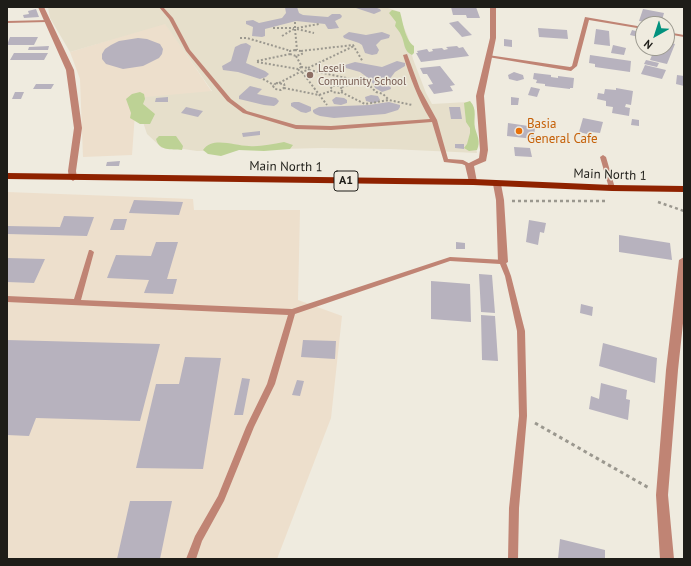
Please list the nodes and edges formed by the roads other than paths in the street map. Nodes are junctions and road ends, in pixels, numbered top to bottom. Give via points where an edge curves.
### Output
1 (41, 7) edge
2 (160, 7) edge
3 (493, 7) edge
4 (47, 21) junction
5 (7, 22) edge
6 (635, 27) edge
7 (405, 55) dead end
8 (488, 56) junction
9 (434, 120) junction
10 (603, 157) dead end
11 (470, 165) junction
12 (7, 176) edge
13 (73, 178) junction
14 (472, 182) junction
15 (497, 184) junction
16 (612, 188) junction
17 (684, 189) edge
18 (91, 252) dead end
19 (684, 260) edge
20 (503, 262) junction
21 (7, 299) edge
22 (76, 303) junction
23 (292, 312) junction
24 (191, 559) edge
25 (513, 559) edge
26 (667, 559) edge

1 - 4 street
2 - 9 lane via 171,18 192,55 229,100 245,112 296,127 331,128
3 - 8 street via 493,38
4 - 5 lane
4 - 13 street via 70,70 78,128
6 - 8 lane via 587,18 571,69
7 - 9 lane via 412,78
8 - 11 street via 480,96 483,159
9 - 11 lane via 446,161
10 - 16 lane
11 - 14 street
12 - 13 main road, Main North 1 / A1
13 - 14 main road, Main North 1 / A1
14 - 15 main road, Main North 1 / A1
15 - 16 main road, Main North 1 / A1
15 - 20 street
16 - 17 main road, Main North 1 / A1
18 - 22 lane
19 - 26 street via 662,495
20 - 23 lane via 450,259
20 - 25 lane via 521,331 522,416 514,508
21 - 22 lane
22 - 23 lane
23 - 24 lane via 271,384

